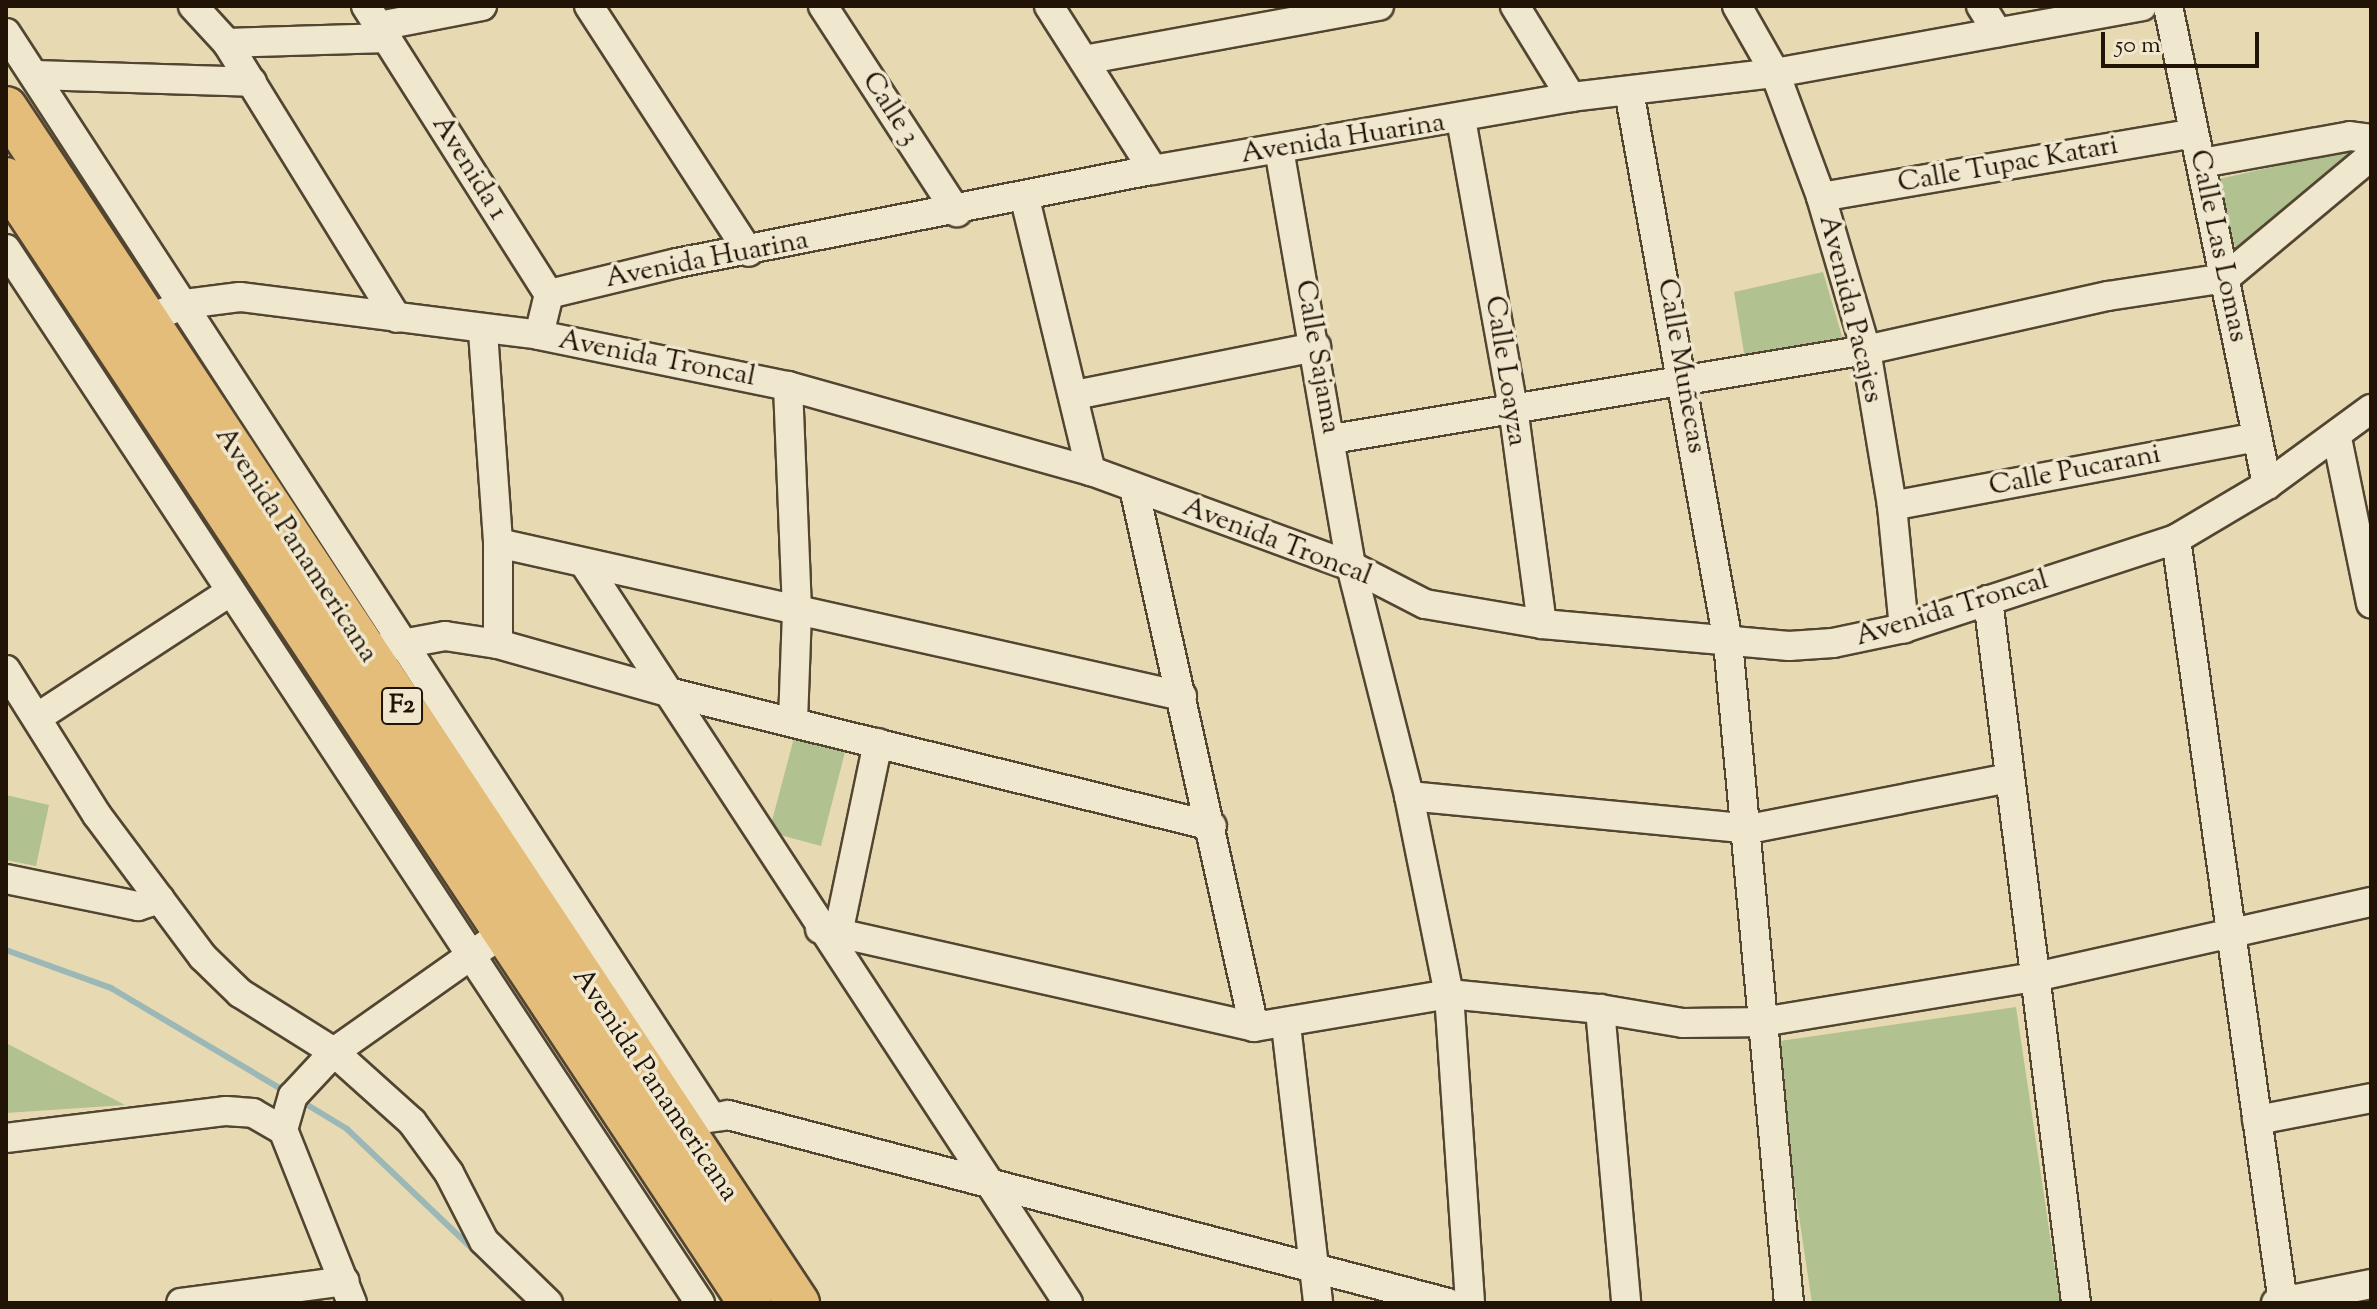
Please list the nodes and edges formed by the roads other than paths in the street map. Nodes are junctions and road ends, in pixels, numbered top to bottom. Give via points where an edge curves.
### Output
1 (193, 6) edge
2 (482, 6) edge
3 (589, 6) edge
4 (823, 6) edge
5 (1049, 6) edge
6 (1379, 6) edge
7 (1515, 6) edge
8 (1737, 6) edge
9 (1981, 6) edge
10 (2142, 6) edge
11 (2168, 6) edge
12 (1338, 10) edge
13 (378, 23) edge
14 (1997, 32) junction
15 (6, 33) edge
16 (227, 43) junction
17 (1084, 60) junction
18 (1775, 73) junction
19 (35, 75) junction
20 (252, 82) junction
21 (1629, 91) junction
22 (1571, 97) junction
23 (6, 108) edge
24 (1461, 119) junction
25 (2194, 133) junction
26 (2371, 139) edge
27 (1279, 149) junction
28 (2371, 156) edge
29 (2202, 163) junction
30 (1153, 170) junction
31 (6, 179) edge
32 (1821, 197) junction
33 (1025, 199) junction
34 (957, 212) junction
35 (6, 249) edge
36 (749, 252) junction
37 (2225, 278) junction
38 (549, 294) junction
39 (166, 312) junction
40 (397, 318) junction
41 (483, 332) junction
42 (539, 335) junction
43 (1316, 347) junction
44 (1866, 350) junction
45 (1685, 379) junction
46 (788, 386) junction
47 (1075, 395) junction
48 (1513, 407) junction
49 (2371, 409) edge
50 (2257, 437) junction
51 (2337, 438) junction
52 (1332, 439) junction
53 (1091, 471) junction
54 (2267, 485) junction
55 (1134, 488) junction
56 (1892, 506) junction
57 (2364, 529) edge
58 (2176, 539) junction
59 (498, 543) junction
60 (584, 563) junction
61 (1351, 566) junction
62 (231, 591) junction
63 (1988, 600) junction
64 (2371, 604) edge
65 (797, 612) junction
66 (1542, 624) junction
67 (1904, 628) junction
68 (1728, 642) junction
69 (498, 644) junction
70 (385, 648) junction
71 (6, 670) edge
72 (668, 692) junction
73 (1182, 696) junction
74 (38, 717) junction
75 (793, 722) junction
76 (878, 743) junction
77 (2009, 778) junction
78 (1409, 796) junction
79 (1212, 826) junction
80 (1749, 829) junction
81 (6, 879) edge
82 (160, 899) junction
83 (2371, 902) edge
84 (829, 931) junction
85 (2230, 931) junction
86 (484, 944) junction
87 (2035, 977) junction
88 (1449, 994) junction
89 (1600, 1009) junction
90 (1762, 1022) junction
91 (1286, 1025) junction
92 (1254, 1027) junction
93 (334, 1052) junction
94 (2371, 1098) edge
95 (2257, 1120) junction
96 (696, 1121) junction
97 (283, 1130) junction
98 (6, 1138) edge
99 (985, 1182) junction
100 (1315, 1269) junction
101 (2371, 1284) edge
102 (349, 1292) edge
103 (2283, 1302) edge
104 (181, 1303) edge
105 (548, 1303) edge
106 (700, 1303) edge
107 (750, 1303) edge
108 (798, 1303) edge
109 (1068, 1303) edge
110 (1318, 1303) edge
111 (1448, 1303) edge
112 (1470, 1303) edge
113 (1626, 1303) edge
114 (1789, 1303) edge
115 (2076, 1303) edge
116 (2276, 1303) edge

1 - 16 street
2 - 13 street
3 - 36 street
4 - 34 street, Calle 3
5 - 17 street
6 - 12 street
7 - 22 street
8 - 18 street, Avenida Pacajes
9 - 14 street
10 - 14 street, Avenida Huarina
11 - 25 street, Calle Las Lomas
12 - 17 street
13 - 16 street
13 - 38 street, Avenida 1
14 - 18 street, Avenida Huarina
15 - 19 street
16 - 20 street
17 - 30 street
18 - 21 street, Avenida Huarina
18 - 32 street, Avenida Pacajes
19 - 20 street
19 - 39 street
20 - 40 street
21 - 22 street, Avenida Huarina
21 - 45 street, Calle Muñecas
22 - 24 street, Avenida Huarina
23 - 39 highway, Avenida Panamericana / F2
24 - 27 street, Avenida Huarina
24 - 48 street, Calle Loayza
25 - 29 street, Calle Las Lomas
25 - 32 street, Calle Tupac Katari
26 - 29 street via 2350,136
27 - 30 street, Avenida Huarina
27 - 43 street, Calle Sajama
28 - 37 street
29 - 37 street, Calle Las Lomas
30 - 33 street, Avenida Huarina
31 - 86 highway, Avenida Panamericana / F2
32 - 44 street, Avenida Pacajes
33 - 34 street, Avenida Huarina
33 - 47 street
34 - 36 street, Avenida Huarina
35 - 62 street, Avenida Panamericana
36 - 38 street, Avenida Huarina
37 - 44 street via 2108,296
37 - 50 street, Calle Las Lomas
38 - 42 street
39 - 40 street, Avenida Troncal via 240,297
39 - 70 highway, Avenida Panamericana / F2
40 - 41 street, Avenida Troncal
41 - 42 street, Avenida Troncal
41 - 59 street
42 - 46 street, Avenida Troncal
43 - 47 street
43 - 52 street, Calle Sajama
44 - 45 street
44 - 56 street, Avenida Pacajes
45 - 48 street
45 - 68 street, Calle Muñecas
46 - 53 street, Avenida Troncal
46 - 65 street
47 - 53 street
48 - 52 street
48 - 66 street, Calle Loayza
49 - 51 street, Avenida Troncal
50 - 54 street, Calle Las Lomas
50 - 56 street, Calle Pucarani
51 - 54 street, Avenida Troncal
51 - 57 street
52 - 61 street, Calle Sajama
53 - 55 street, Avenida Troncal
54 - 58 street, Avenida Troncal
55 - 61 street, Avenida Troncal
55 - 73 street
56 - 67 street, Avenida Pacajes
57 - 64 street
58 - 63 street, Avenida Troncal
58 - 85 street
59 - 60 street
59 - 69 street
60 - 65 street
60 - 72 street
61 - 66 street, Avenida Troncal via 1425,604
61 - 78 street, Calle Sajama
62 - 74 street
62 - 86 street, Avenida Panamericana
63 - 67 street, Avenida Troncal
63 - 77 street
65 - 73 street
65 - 75 street
66 - 68 street, Avenida Troncal
67 - 68 street, Avenida Troncal via 1833,643
68 - 80 street, Calle Muñecas
69 - 70 street via 445,636
69 - 72 street
70 - 96 highway, Avenida Panamericana / F2
71 - 74 street
72 - 75 street
72 - 84 street
73 - 79 street
74 - 82 street via 97,815
75 - 76 street
76 - 79 street
76 - 84 street
77 - 80 street
77 - 87 street
78 - 80 street
78 - 88 street, Calle Sajama
79 - 92 street
80 - 90 street, Calle Muñecas
81 - 82 street via 138,906
82 - 93 street via 203,957 240,993
83 - 85 street
84 - 92 street
84 - 99 street
85 - 87 street
85 - 95 street
86 - 93 street
86 - 106 street, Avenida Panamericana
86 - 107 highway, Avenida Panamericana / F2
87 - 90 street
87 - 115 street
88 - 89 street
88 - 91 street
88 - 112 street, Calle Sajama
89 - 90 street via 1683,1023
89 - 113 street
90 - 114 street, Calle Muñecas
91 - 92 street
91 - 100 street
93 - 97 street via 293,1096
93 - 105 street via 412,1122 449,1173 484,1241
94 - 95 street
95 - 103 street
96 - 99 street
96 - 108 highway, Avenida Panamericana / F2
97 - 98 street via 253,1113 226,1111
97 - 102 street
99 - 100 street
99 - 109 street
100 - 110 street
100 - 111 street
101 - 103 street
102 - 104 street
103 - 116 street

